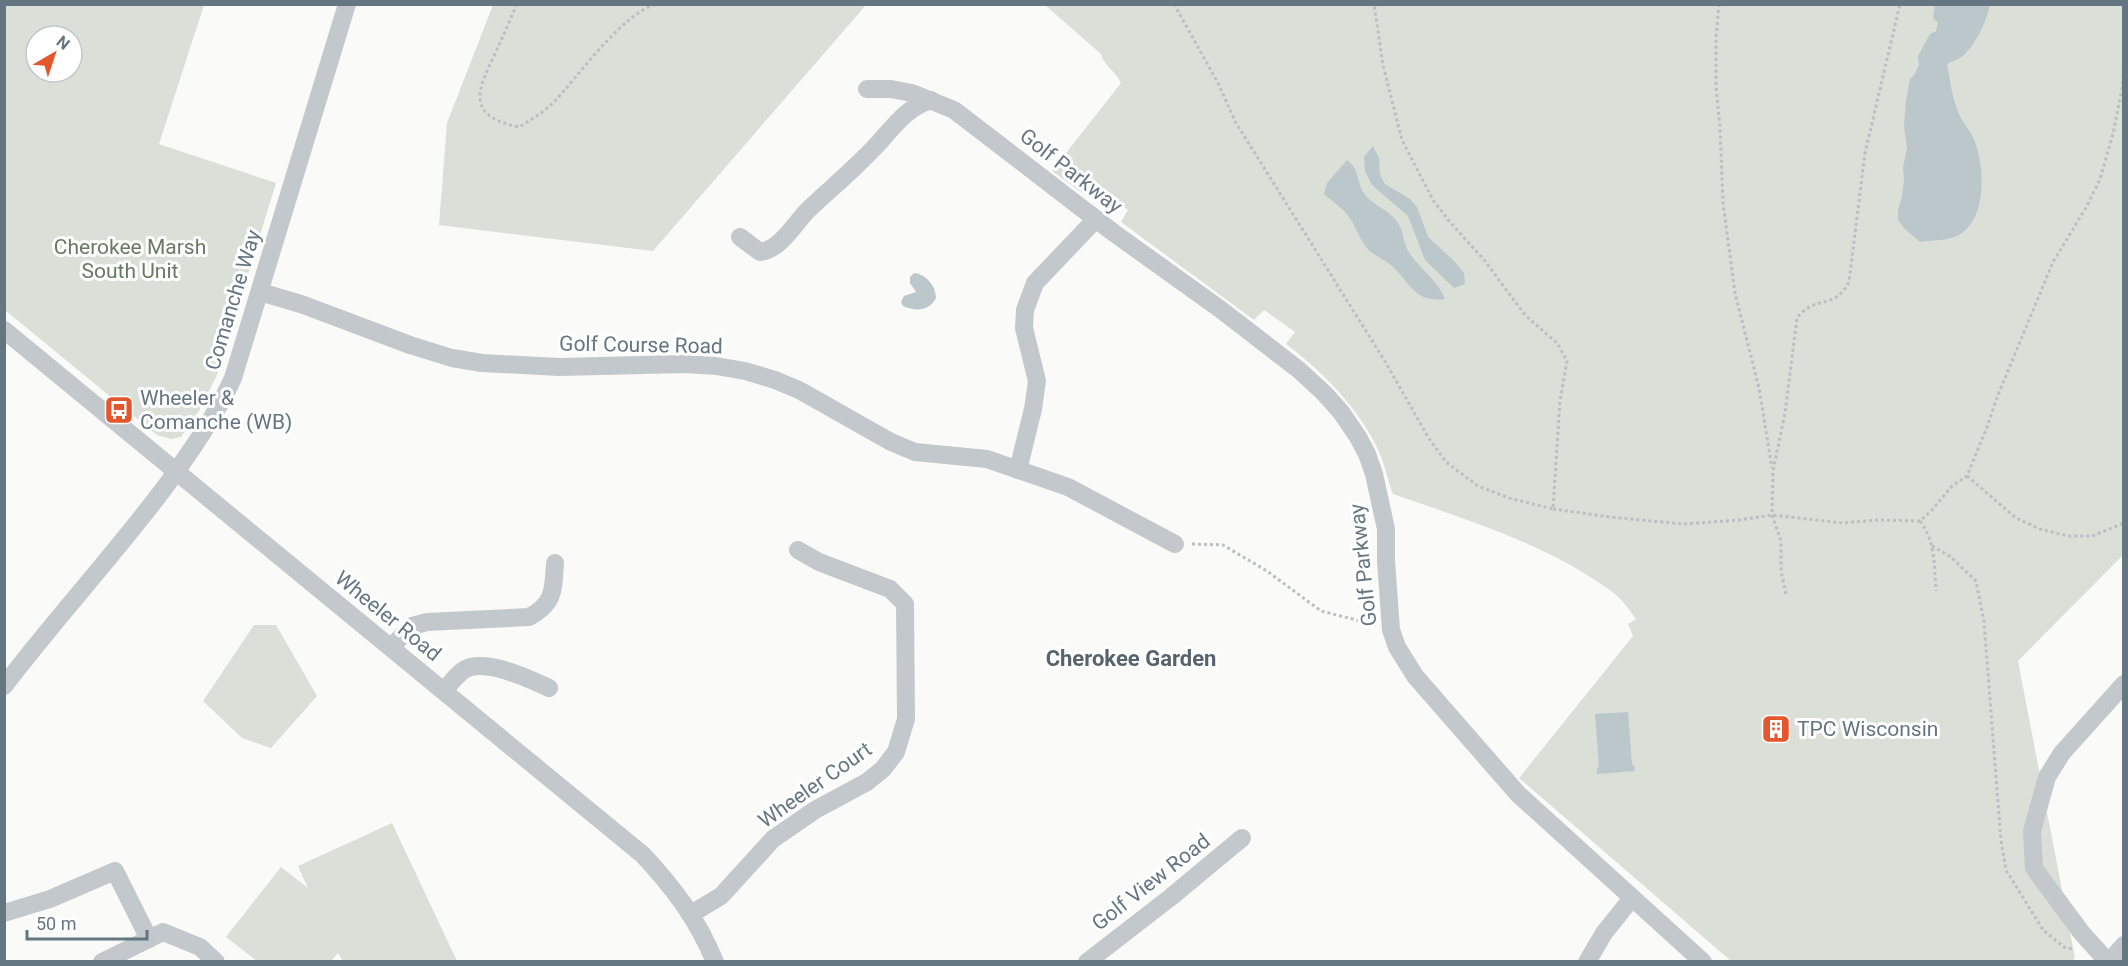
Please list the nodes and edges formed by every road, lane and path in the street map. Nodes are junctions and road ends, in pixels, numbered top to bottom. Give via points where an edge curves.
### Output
1 (347, 4) edge
2 (517, 4) edge
3 (657, 4) edge
4 (1174, 4) edge
5 (1374, 4) edge
6 (1719, 4) edge
7 (1900, 4) edge
8 (2124, 61) edge
9 (867, 89) dead end
10 (2123, 90) edge
11 (931, 99) junction
12 (1096, 219) junction
13 (740, 237) dead end
14 (260, 292) junction
15 (4, 330) edge
16 (1018, 470) junction
17 (1773, 471) junction
18 (176, 472) junction
19 (1967, 476) junction
20 (1553, 509) junction
21 (1772, 515) junction
22 (1920, 521) junction
23 (2124, 523) edge
24 (1175, 544) joint
25 (1932, 546) junction
26 (798, 550) dead end
27 (555, 563) dead end
28 (1936, 591) dead end
29 (1786, 594) dead end
30 (1391, 630) junction
31 (391, 647) junction
32 (12, 662) edge
33 (2124, 684) edge
34 (4, 686) edge
35 (549, 688) dead end
36 (444, 691) junction
37 (1242, 838) dead end
38 (1632, 898) junction
39 (4, 913) edge
40 (691, 914) junction
41 (149, 939) junction
42 (2124, 945) edge
43 (2074, 950) dead end
44 (102, 962) edge
45 (216, 962) edge
46 (715, 962) edge
47 (1087, 962) edge
48 (1587, 962) edge
49 (1703, 962) edge
50 (2108, 962) edge

1 - 14 street, Comanche Way
2 - 3 path via 483,75 478,96 486,115 519,127 554,102 640,10
4 - 20 path via 1236,123 1446,462 1478,486
5 - 20 path via 1383,64 1402,140 1433,200 1525,315 1557,343 1567,360 1560,401
6 - 17 path via 1716,86 1723,203 1735,293 1759,388
7 - 17 path via 1865,153 1849,282 1843,294 1812,305 1797,318
8 - 10 path
9 - 11 street, Golf Parkway via 891,89
10 - 19 path via 2100,179 2053,262
11 - 12 street, Golf Parkway via 969,120
11 - 13 street via 909,109 778,243 760,252
12 - 16 street via 1035,283 1025,310 1024,328 1037,381
12 - 30 street, Golf Parkway via 1290,363 1341,412 1367,454 1374,474 1386,529
14 - 16 street, Golf Course Road via 410,345 482,363 559,367 685,364 745,371 799,390 915,452 987,459
14 - 18 street, Comanche Way via 233,378 218,410
15 - 18 street, Wheeler Road
16 - 24 street, Golf Course Road via 1068,487
17 - 21 path
18 - 31 street, Wheeler Road
18 - 32 street, Comanche Way via 103,567
19 - 22 path via 1952,486
19 - 23 path via 2016,518 2040,529 2068,536 2092,536
20 - 21 path via 1684,524
21 - 22 path via 1843,523
21 - 29 path via 1781,541
22 - 25 path
24 - 30 path via 1223,545 1268,571 1321,611
25 - 28 path
25 - 43 path via 1951,557 1976,581 1984,622 2006,870 2043,930
26 - 40 street, Wheeler Court via 890,589 905,604 906,719 901,740 883,769 790,826 721,896
27 - 31 street via 548,603 529,617 427,622 412,627
30 - 38 street, Golf Parkway via 1415,676 1518,794
31 - 36 street, Wheeler Road
32 - 34 street, Comanche Way
33 - 50 street via 2062,753 2046,777 2032,831 2034,868
35 - 36 street via 512,673 474,666 464,670
36 - 40 street, Wheeler Road via 644,855
37 - 47 street, Golf View Road
38 - 48 street
38 - 49 street, Golf Parkway
39 - 41 street via 50,899 115,871
40 - 46 street, Wheeler Road
41 - 44 street
41 - 45 street via 163,932 200,947
42 - 50 street

